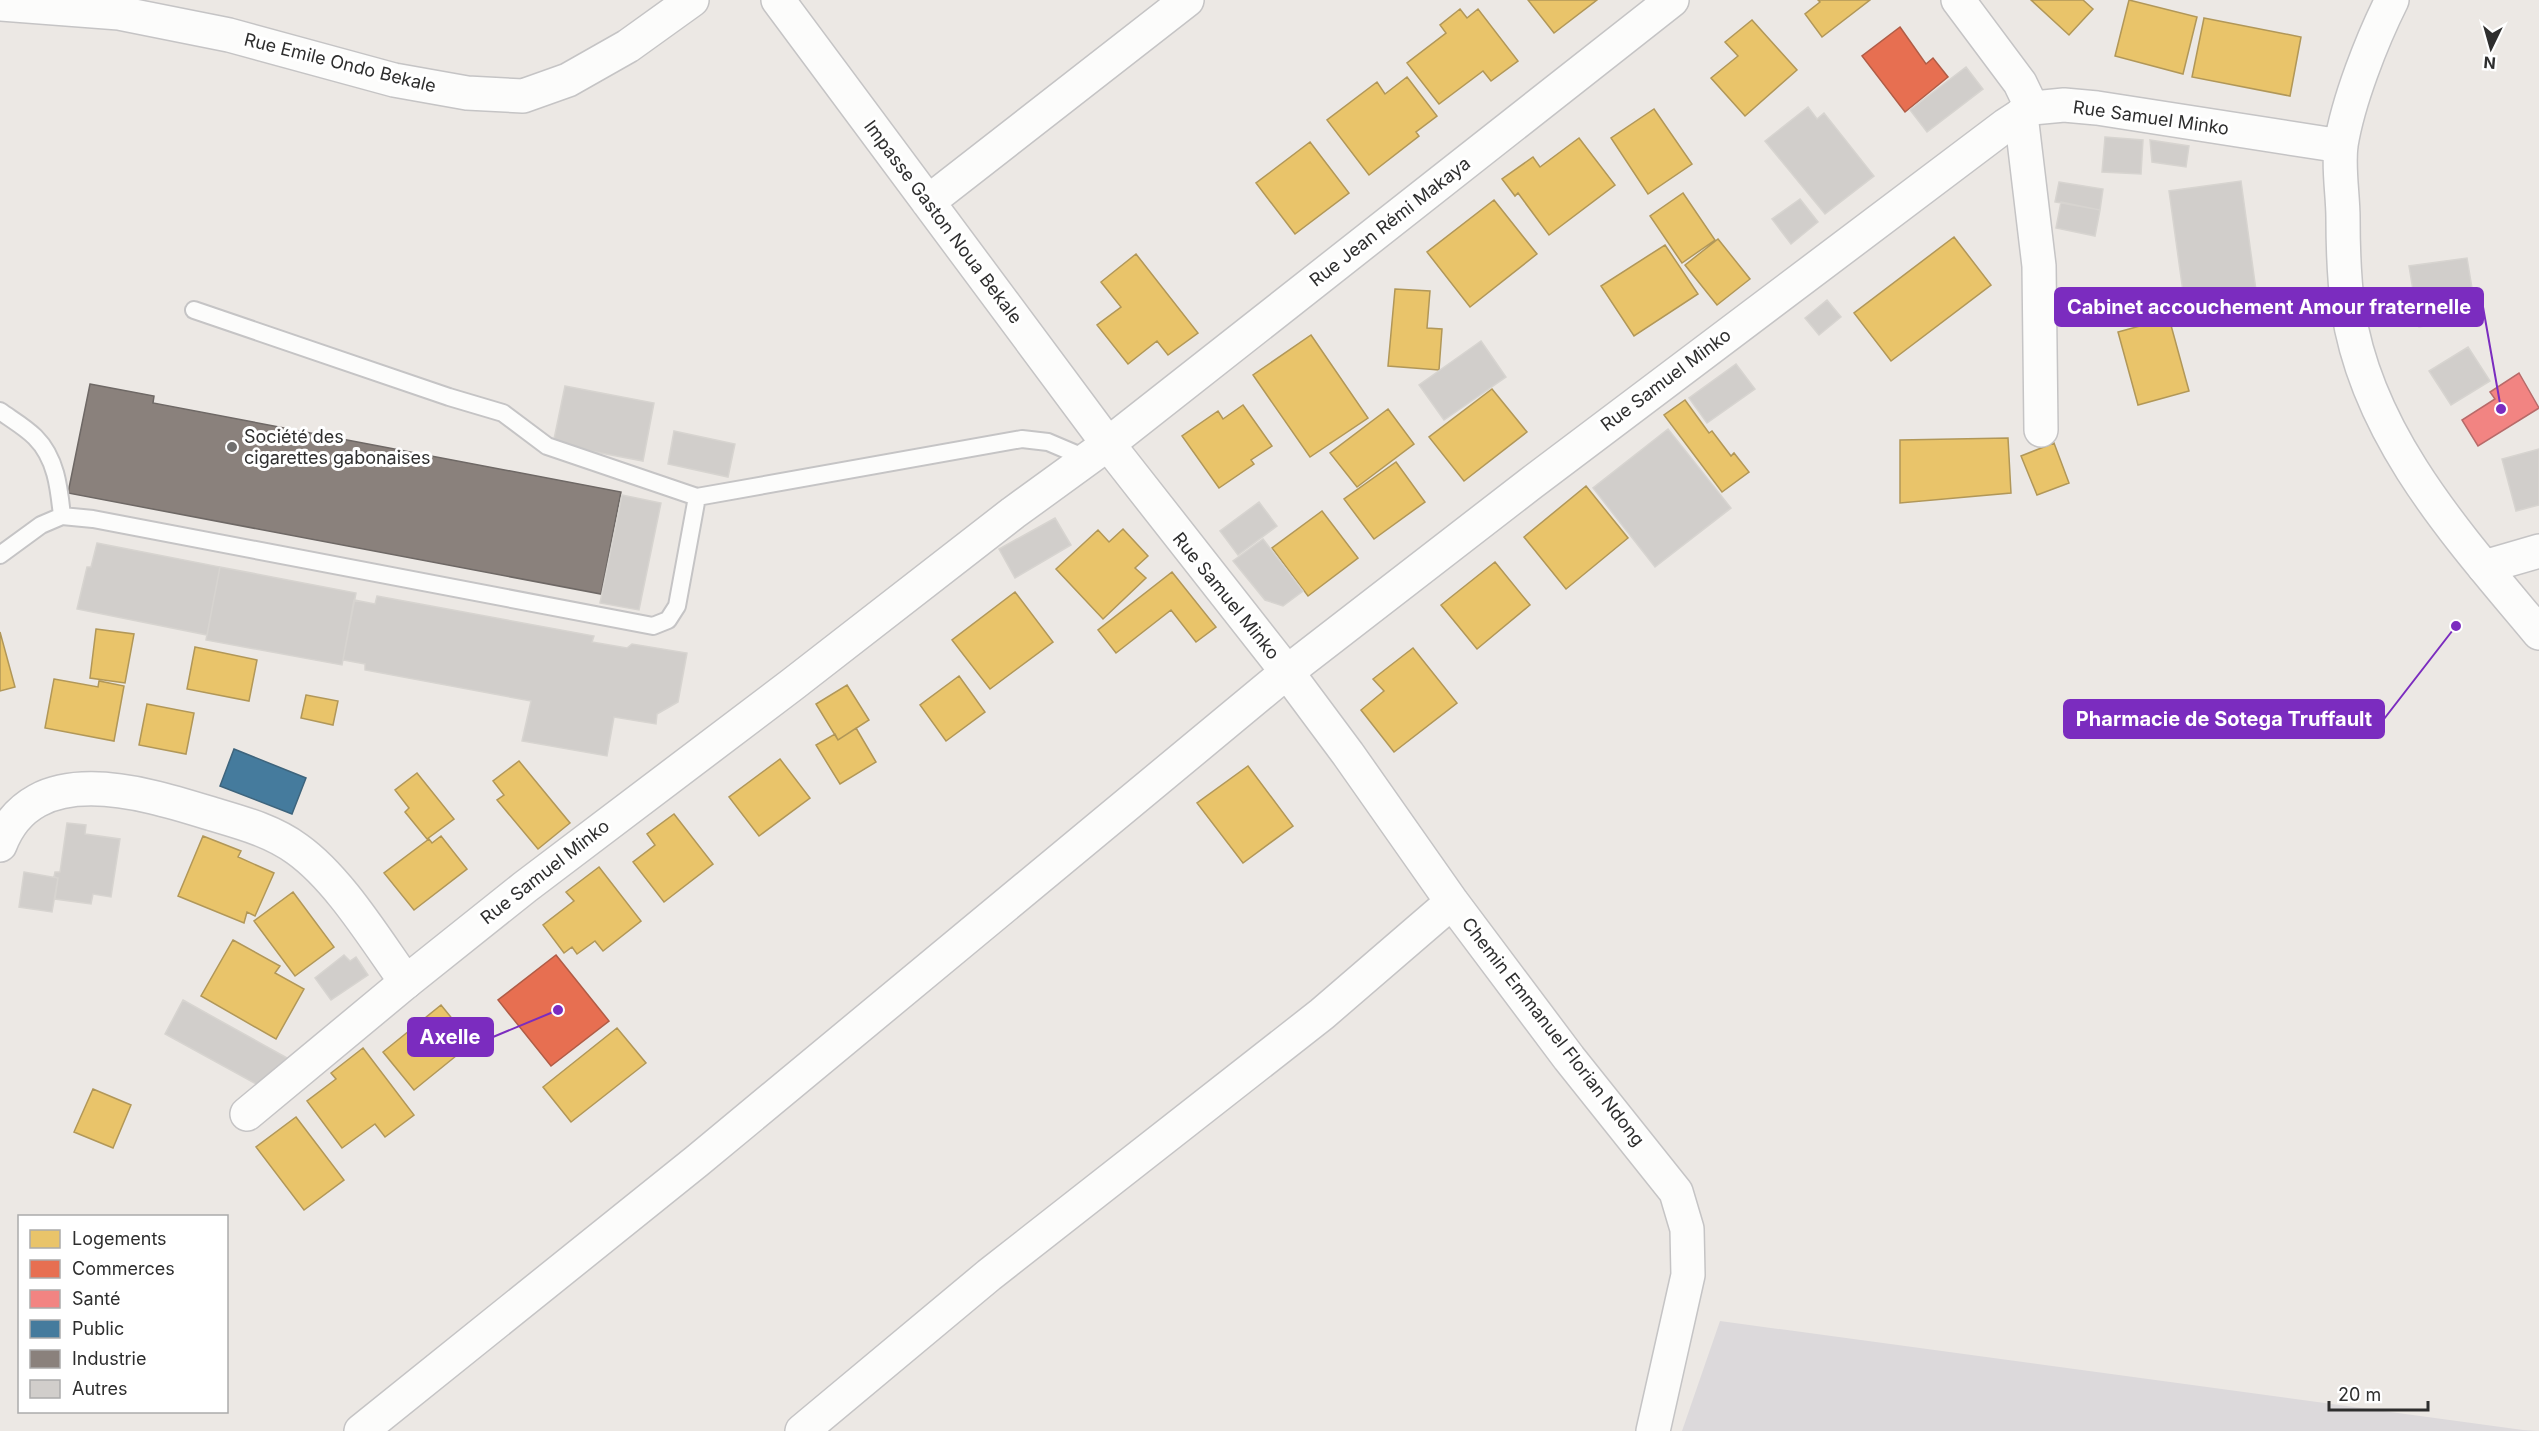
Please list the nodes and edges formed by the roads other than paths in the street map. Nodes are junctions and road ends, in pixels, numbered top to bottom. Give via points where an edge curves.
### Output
1 (693, 0) edge
2 (778, 0) edge
3 (1187, 0) edge
4 (1672, 0) edge
5 (1958, 0) edge
6 (2392, 0) edge
7 (0, 4) edge
8 (2027, 112) junction
9 (2341, 146) junction
10 (928, 202) junction
11 (194, 310) dead end
12 (0, 411) edge
13 (2041, 430) dead end
14 (1098, 452) junction
15 (698, 497) junction
16 (62, 516) junction
17 (2539, 551) edge
18 (0, 555) edge
19 (2484, 567) junction
20 (2539, 633) edge
21 (1287, 672) junction
22 (0, 845) edge
23 (1452, 902) junction
24 (406, 982) junction
25 (247, 1114) dead end
26 (361, 1431) edge
27 (802, 1431) edge
28 (1653, 1431) edge

1 - 7 street, Rue Emile Ondo Bekale via 628,46 568,80 523,96 468,93 394,80 229,35 119,13
2 - 10 street, Impasse Gaston Noua Bekale
3 - 10 street
4 - 14 street, Rue Jean Rémi Makaya
5 - 8 street via 2020,83
6 - 9 street via 2357,86
8 - 9 street, Rue Samuel Minko via 2064,105 2097,108
8 - 13 street via 2039,266
8 - 21 street, Rue Samuel Minko via 1770,301
9 - 19 street via 2348,310 2364,373 2396,442 2424,489
10 - 14 street, Impasse Gaston Noua Bekale
11 - 15 lane via 503,412 547,446
12 - 16 lane via 35,436 51,460 58,480
14 - 15 lane via 1022,439
14 - 21 street, Rue Samuel Minko
14 - 24 street, Rue Samuel Minko via 535,879
15 - 16 lane via 677,606 668,620 653,626
16 - 18 lane via 41,525
17 - 19 street
19 - 20 street
21 - 23 street, Chemin Emmanuel Florian Ndong
21 - 26 street via 698,1161
22 - 24 street via 15,817 36,801 64,791 121,790 175,802 267,832 296,848 320,869
23 - 27 street via 1322,1014 998,1268
23 - 28 street, Chemin Emmanuel Florian Ndong via 1676,1192 1687,1229 1688,1275
24 - 25 street, Rue Samuel Minko

